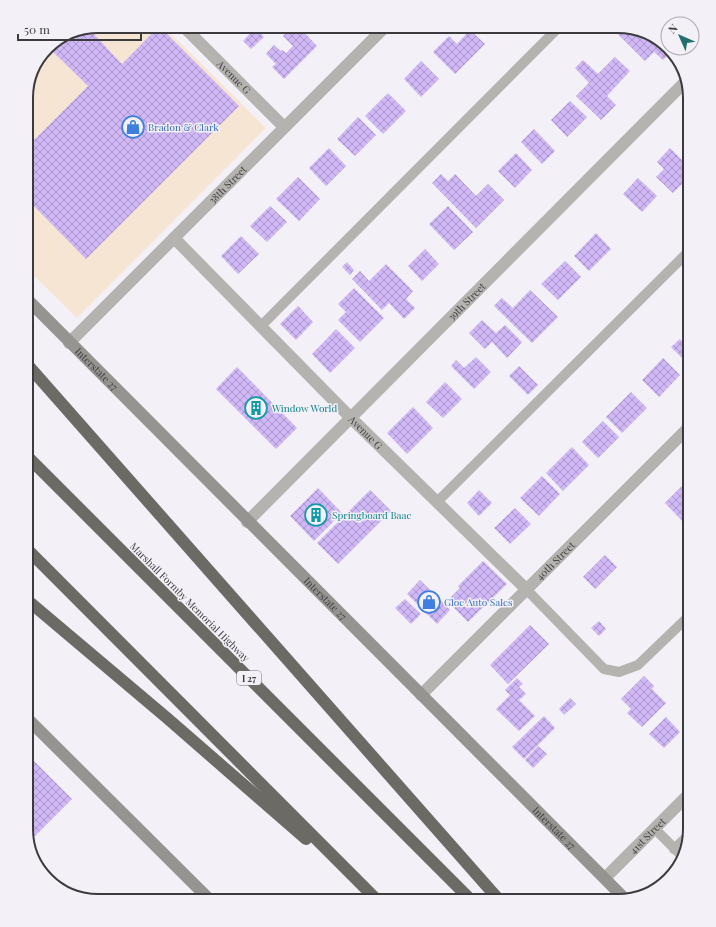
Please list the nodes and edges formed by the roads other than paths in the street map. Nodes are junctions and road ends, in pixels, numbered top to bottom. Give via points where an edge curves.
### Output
1 (190, 33) edge
2 (379, 33) edge
3 (553, 33) edge
4 (682, 86) edge
5 (284, 127) junction
6 (174, 238) junction
7 (683, 257) edge
8 (33, 305) edge
9 (261, 326) junction
10 (69, 343) junction
11 (33, 371) edge
12 (351, 418) junction
13 (683, 433) edge
14 (33, 463) edge
15 (437, 502) junction
16 (247, 522) junction
17 (33, 555) edge
18 (526, 589) junction
19 (33, 605) edge
20 (683, 622) edge
21 (421, 695) junction
22 (33, 724) edge
23 (683, 801) edge
24 (654, 829) junction
25 (682, 841) edge
26 (674, 849) junction
27 (678, 853) edge
28 (605, 878) junction
29 (198, 894) edge
30 (369, 894) edge
31 (370, 894) edge
32 (465, 894) edge
33 (494, 894) edge
34 (620, 894) edge

1 - 5 street, Avenue G
2 - 5 street, 38th Street
3 - 9 lane
4 - 12 street, 39th Street
5 - 6 street, 38th Street
6 - 9 street, Avenue G
6 - 10 street, 38th Street
7 - 15 lane
8 - 10 main road, Interstate 27
9 - 12 street, Avenue G
10 - 16 main road, Interstate 27
11 - 33 highway
12 - 15 street, Avenue G
12 - 16 street, 39th Street
13 - 18 street, 40th Street
14 - 32 highway, Marshall Formby Memorial Highway / I 27
15 - 18 street, Avenue G
16 - 21 main road, Interstate 27
17 - 31 highway
18 - 20 lane via 604,669 619,672 638,665
18 - 21 street, 40th Street
19 - 30 highway
21 - 28 main road, Interstate 27
22 - 29 main road
23 - 24 street, 41st Street
24 - 26 lane
24 - 28 street, 41st Street
25 - 26 lane
26 - 27 lane
28 - 34 main road, Interstate 27

